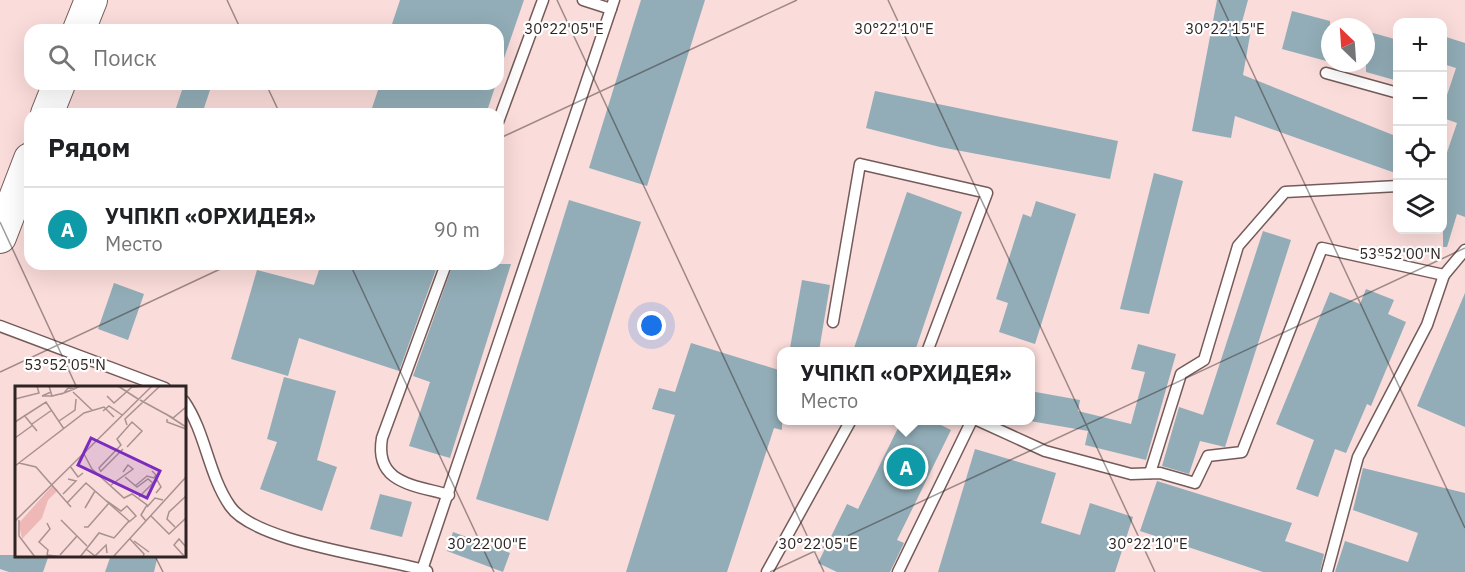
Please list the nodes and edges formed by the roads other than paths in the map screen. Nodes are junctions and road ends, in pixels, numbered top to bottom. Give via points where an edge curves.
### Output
1 (91, 0) edge
2 (543, 0) edge
3 (583, 0) edge
4 (612, 4) edge
5 (82, 24) edge
6 (1326, 73) dead end
7 (57, 90) edge
8 (1393, 92) edge
9 (49, 108) edge
10 (503, 108) edge
11 (24, 175) edge
12 (1393, 186) edge
13 (0, 237) edge
14 (1465, 250) edge
15 (444, 270) edge
16 (1444, 274) junction
17 (833, 322) dead end
18 (0, 326) edge
19 (929, 347) edge
20 (162, 386) edge
21 (186, 404) edge
22 (848, 425) edge
23 (970, 425) edge
24 (988, 425) edge
25 (1150, 473) junction
26 (449, 495) junction
27 (426, 571) edge
28 (767, 572) edge
29 (898, 572) edge
30 (1328, 572) edge

1 - 5 main road
2 - 10 lane
3 - 4 lane
4 - 26 lane
6 - 8 lane
7 - 9 main road
11 - 13 main road
12 - 25 lane via 1285,192 1238,246 1204,360 1181,374
14 - 16 lane
15 - 26 lane via 380,452 384,468 395,480
16 - 25 lane via 1322,248 1242,452 1208,456 1195,483
16 - 30 lane via 1427,325 1358,457
17 - 19 lane via 860,164 987,193
18 - 20 lane
21 - 27 lane via 197,420 215,480 231,507 247,523 272,533
22 - 28 lane
23 - 29 lane
24 - 25 lane via 1045,451 1131,474
26 - 27 lane

